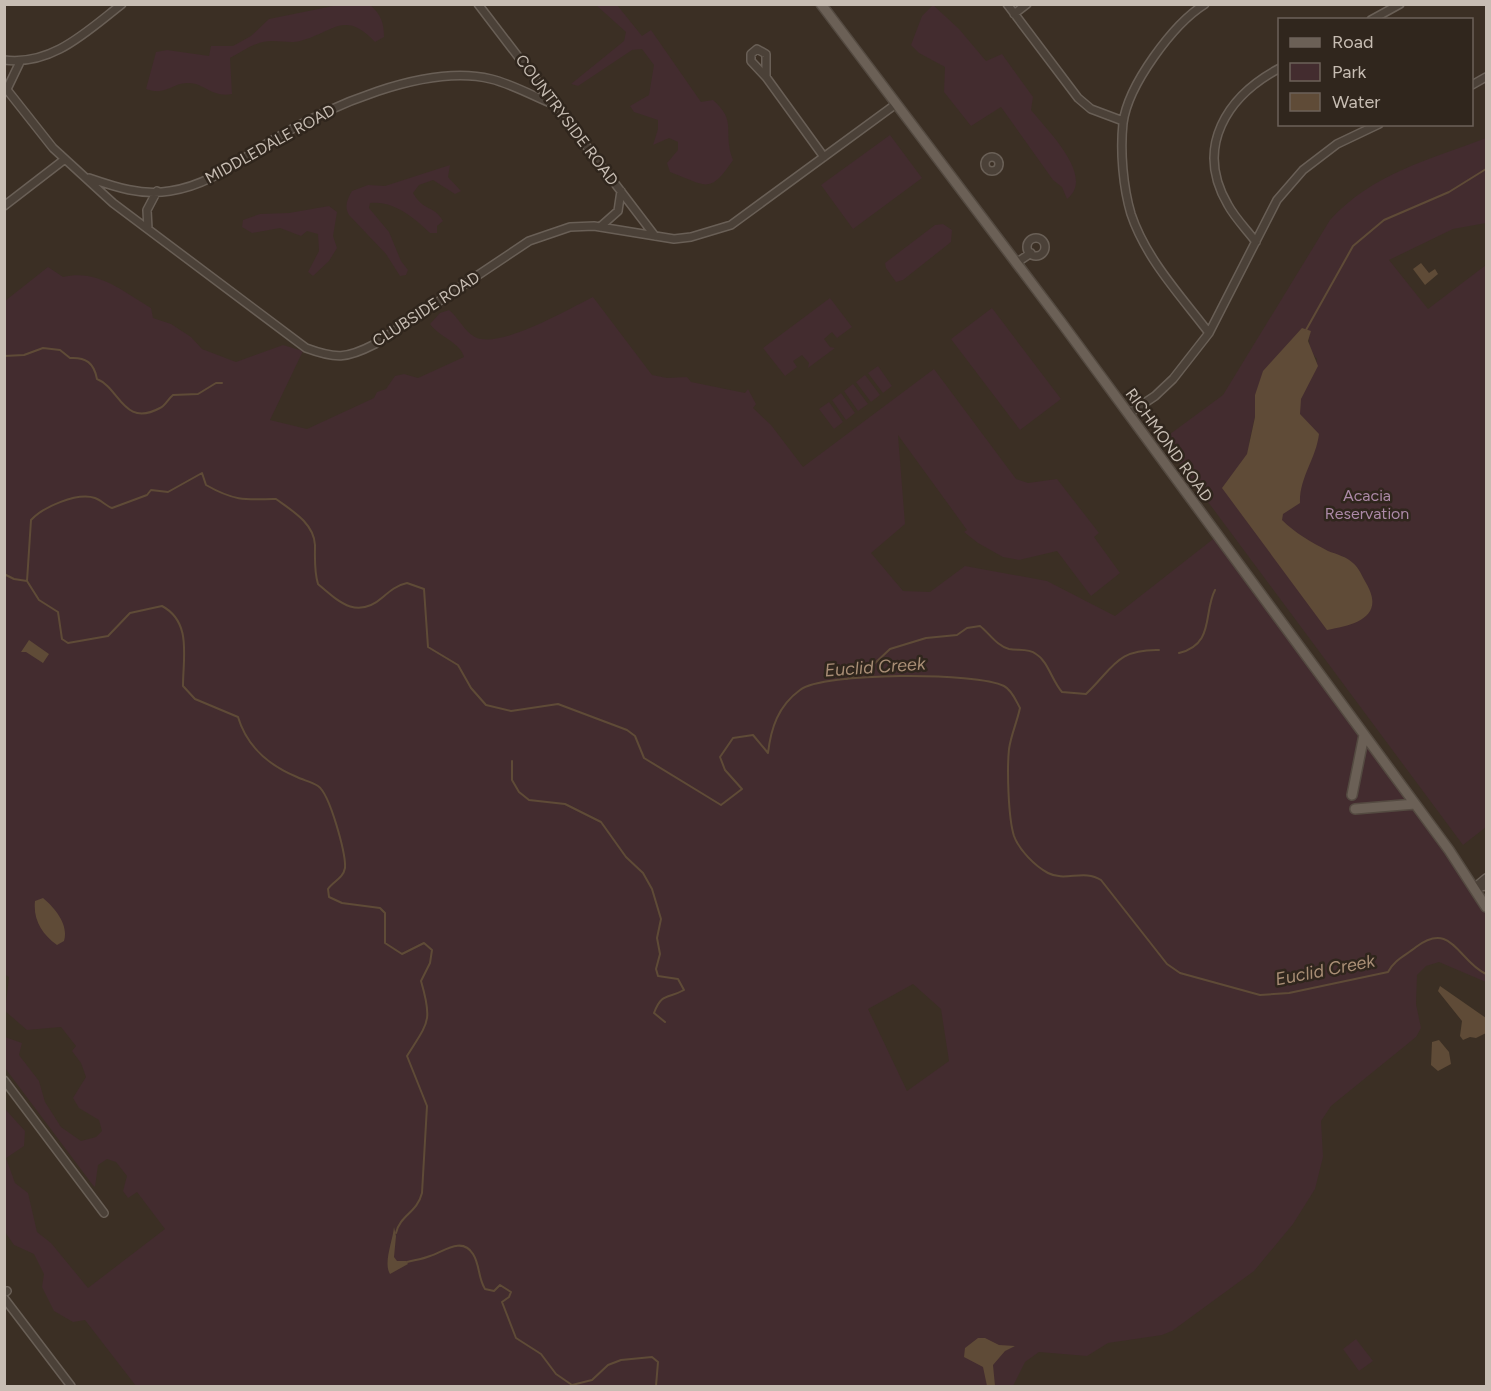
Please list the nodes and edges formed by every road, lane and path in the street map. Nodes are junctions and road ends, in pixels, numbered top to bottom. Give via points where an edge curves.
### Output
1 (122, 4) edge
2 (478, 4) edge
3 (821, 4) edge
4 (1006, 4) edge
5 (1027, 4) edge
6 (1205, 4) edge
7 (1400, 4) edge
8 (1014, 14) junction
9 (1375, 18) edge
10 (4, 60) edge
11 (20, 62) junction
12 (1278, 69) edge
13 (766, 77) dead end
14 (6, 88) edge
15 (896, 104) junction
16 (555, 105) junction
17 (1124, 121) junction
18 (1375, 126) edge
19 (824, 157) junction
20 (65, 159) junction
21 (87, 177) junction
22 (157, 191) junction
23 (621, 191) junction
24 (4, 206) edge
25 (600, 227) junction
26 (148, 229) junction
27 (655, 236) junction
28 (1256, 242) junction
29 (1031, 252) dead end
30 (1016, 262) junction
31 (1209, 333) junction
32 (1128, 414) junction
33 (1364, 735) junction
34 (1352, 795) dead end
35 (1415, 804) junction
36 (1355, 808) dead end
37 (1486, 878) edge
38 (1486, 886) edge
39 (1474, 888) junction
40 (1486, 907) edge
41 (4, 1080) edge
42 (104, 1213) dead end
43 (5, 1294) edge
44 (71, 1386) edge

1 - 11 street via 57,52
2 - 16 street, COUNTRYSIDE ROAD
3 - 15 main road, RICHMOND ROAD
4 - 8 street
5 - 8 street
6 - 17 street via 1152,57
7 - 9 street
8 - 17 street via 1084,104
10 - 11 street
11 - 14 street
12 - 28 street via 1236,98 1218,131 1215,158 1219,185 1228,205
13 - 19 street
14 - 20 street, CLUBSIDE ROAD
15 - 19 street, CLUBSIDE ROAD
15 - 30 main road, RICHMOND ROAD
16 - 22 street, MIDDLEDALE ROAD via 491,79 442,77 395,86 328,110 221,174 168,192
16 - 23 street, COUNTRYSIDE ROAD
17 - 31 street via 1125,181 1131,214 1155,263
18 - 28 street via 1338,143 1303,170 1277,200
19 - 27 street, CLUBSIDE ROAD via 731,225 691,237
20 - 21 street, CLUBSIDE ROAD
20 - 24 street
21 - 22 street, MIDDLEDALE ROAD via 132,191
21 - 26 street, CLUBSIDE ROAD
22 - 26 street via 147,210
23 - 25 street via 618,211
23 - 27 street, COUNTRYSIDE ROAD
25 - 26 street, CLUBSIDE ROAD via 570,227 529,241 375,344 354,355 331,357 306,348
25 - 27 street, CLUBSIDE ROAD
28 - 31 street
29 - 30 street
30 - 32 main road, RICHMOND ROAD
31 - 32 street via 1173,379
32 - 33 main road, RICHMOND ROAD
33 - 34 main road
33 - 35 main road, RICHMOND ROAD
35 - 36 main road
35 - 39 main road, RICHMOND ROAD
37 - 39 street
38 - 39 street
39 - 40 main road, RICHMOND ROAD
41 - 42 street
43 - 44 street

